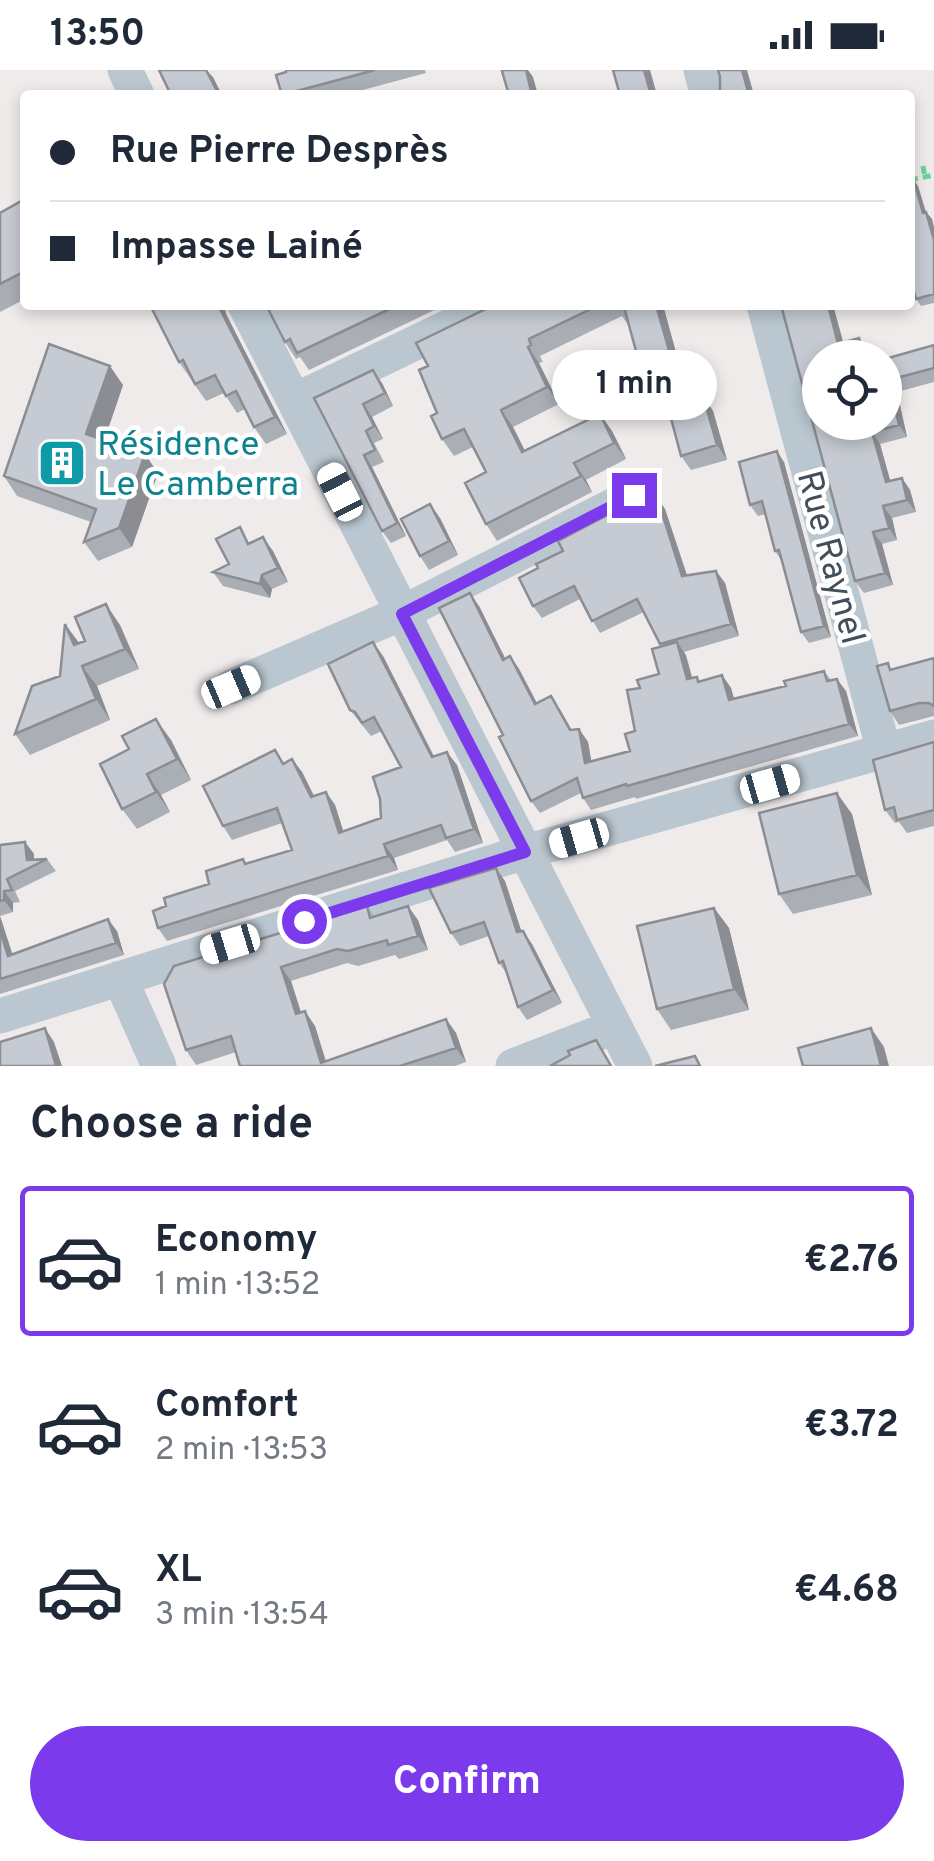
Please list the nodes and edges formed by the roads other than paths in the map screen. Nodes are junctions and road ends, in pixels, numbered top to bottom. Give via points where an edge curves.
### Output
1 (248, 310) edge
2 (484, 310) edge
3 (765, 310) edge
4 (294, 401) junction
5 (634, 495) dead end
6 (402, 614) junction
7 (231, 687) dead end
8 (934, 738) edge
9 (884, 751) junction
10 (525, 852) junction
11 (120, 978) junction
12 (0, 1016) edge
13 (614, 1028) junction
14 (159, 1066) edge
15 (513, 1066) edge
16 (634, 1066) edge

1 - 4 street
2 - 4 street
3 - 9 street, Rue Raynel
4 - 6 street
5 - 6 street
6 - 7 street
6 - 10 street
8 - 9 street
9 - 10 street
10 - 11 street
10 - 13 street
11 - 12 street
11 - 14 street
13 - 15 street
13 - 16 street

